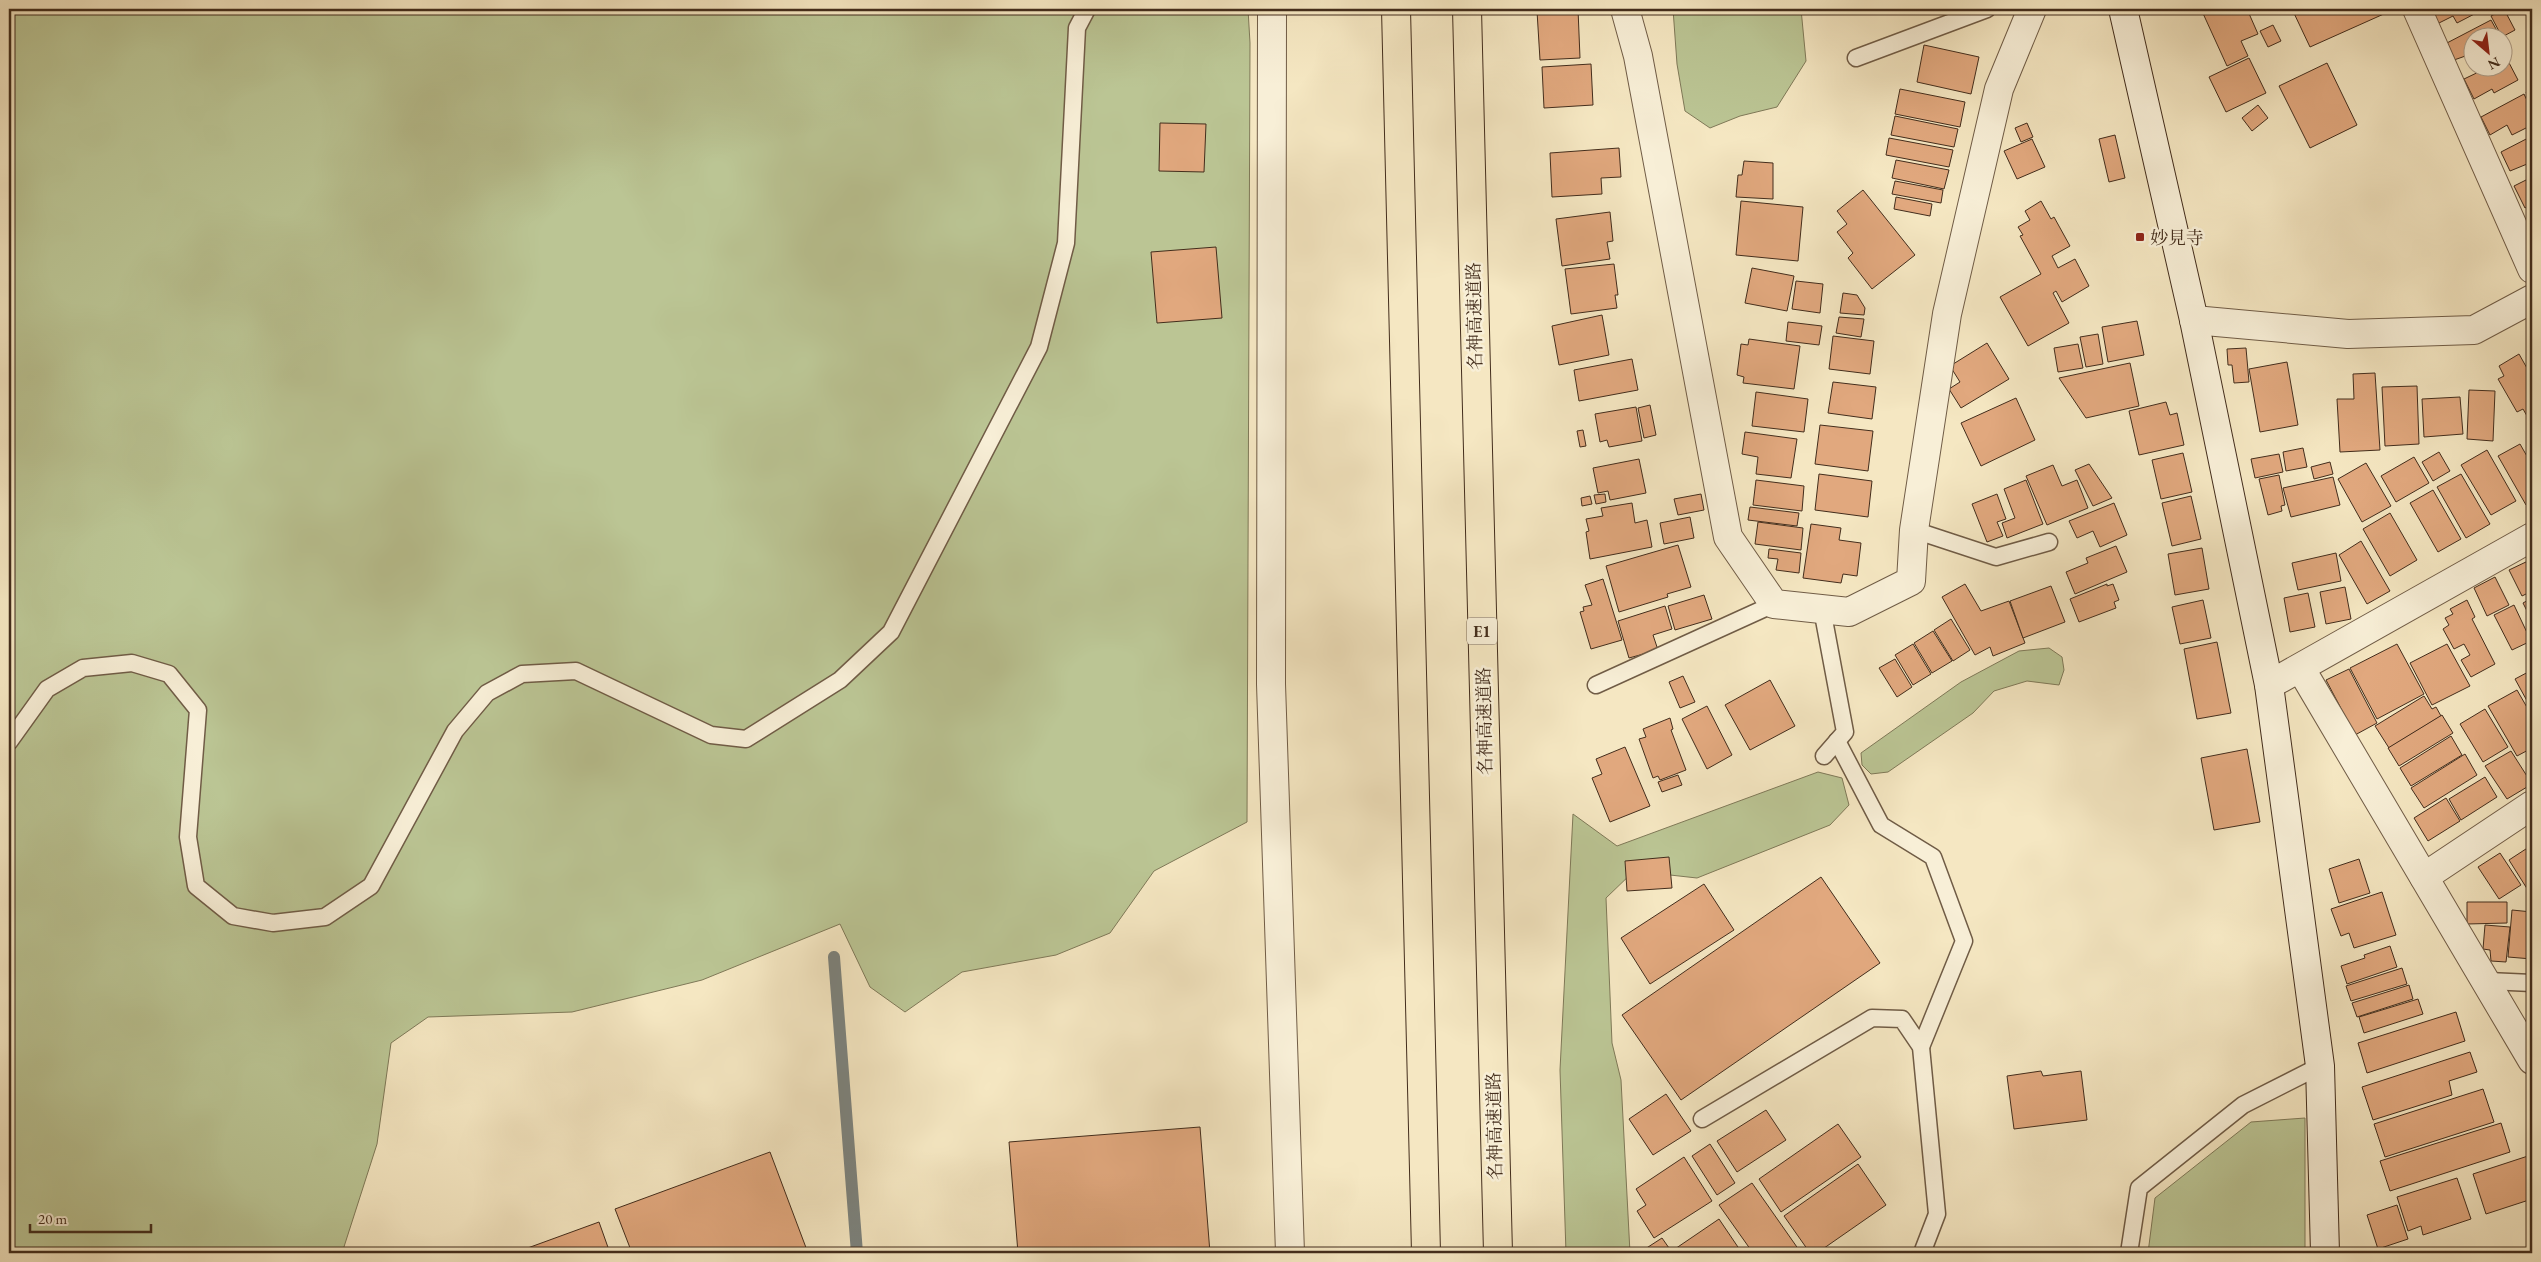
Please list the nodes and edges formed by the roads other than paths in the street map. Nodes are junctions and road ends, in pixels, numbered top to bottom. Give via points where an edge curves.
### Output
1 (1087, 9) edge
2 (1272, 9) edge
3 (1396, 9) edge
4 (1466, 9) edge
5 (1625, 9) edge
6 (1987, 9) edge
7 (2032, 9) edge
8 (2122, 9) edge
9 (2417, 9) edge
10 (1856, 58) dead end
11 (2532, 269) edge
12 (2532, 299) edge
13 (2194, 320) junction
14 (1914, 530) junction
15 (2532, 537) edge
16 (2049, 542) dead end
17 (1774, 604) junction
18 (1822, 610) junction
19 (2301, 669) junction
20 (1596, 685) dead end
21 (2269, 685) junction
22 (1837, 741) junction
23 (9, 742) edge
24 (1824, 756) dead end
25 (2532, 805) edge
26 (2424, 877) junction
27 (2488, 981) junction
28 (2532, 983) edge
29 (1921, 1047) junction
30 (2532, 1060) edge
31 (2320, 1066) junction
32 (1702, 1119) dead end
33 (1290, 1253) edge
34 (1426, 1253) edge
35 (1498, 1253) edge
36 (1922, 1253) edge
37 (2129, 1253) edge
38 (2325, 1253) edge

1 - 23 lane via 1077,28 1066,244 1039,347 891,632 840,680 746,739 711,735 576,671 522,674 488,693 455,731 371,886 325,918 273,923 233,916 196,886 188,838 198,710 170,674 132,663 83,668 48,689
2 - 33 street via 1271,684
3 - 34 highway
4 - 35 highway, 名神高速道路 / E1
5 - 17 street via 1638,56 1728,536
6 - 10 lane
7 - 14 street via 2000,89 1950,304
8 - 13 street
9 - 11 street
12 - 13 street via 2474,330 2348,334
13 - 21 street
14 - 16 lane via 1996,557
14 - 18 street via 1911,581 1849,612
15 - 19 street
17 - 18 street
17 - 20 lane
18 - 22 lane via 1845,732
19 - 21 street
19 - 26 street
21 - 31 street
22 - 24 lane
22 - 29 lane via 1881,825 1933,857 1964,941
25 - 26 street
26 - 27 street
27 - 28 lane
27 - 30 street
29 - 32 lane via 1902,1019 1872,1018
29 - 36 lane via 1937,1214
31 - 37 lane via 2242,1106 2139,1188
31 - 38 street

